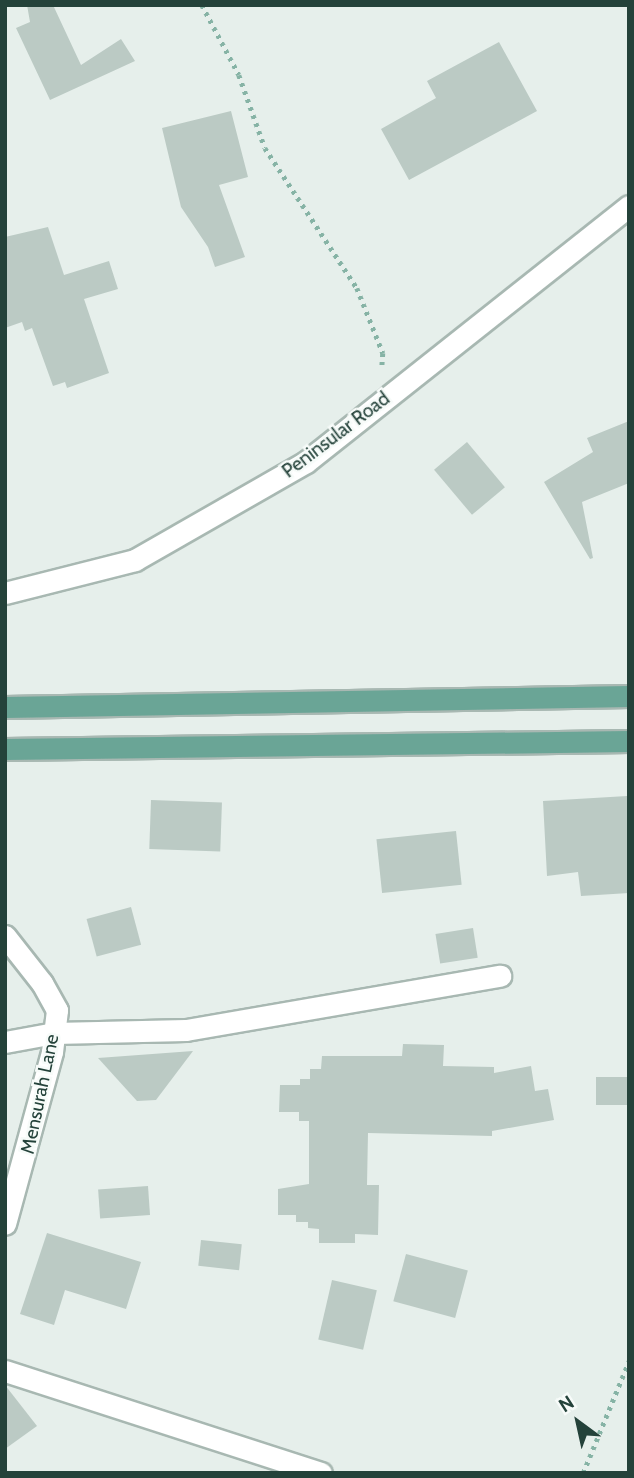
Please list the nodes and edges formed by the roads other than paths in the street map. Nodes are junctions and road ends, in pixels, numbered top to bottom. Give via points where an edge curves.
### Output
1 (629, 206) edge
2 (5, 593) edge
3 (629, 696) edge
4 (5, 707) edge
5 (629, 741) edge
6 (5, 749) edge
7 (5, 936) edge
8 (499, 976) dead end
9 (54, 1033) junction
10 (5, 1042) edge
11 (5, 1224) edge
12 (5, 1371) edge
13 (321, 1473) edge

1 - 2 street, Peninsular Road via 306,462 135,560
3 - 4 main road
5 - 6 main road
7 - 9 street, Mensurah Lane via 57,1010
8 - 9 street via 186,1030
9 - 10 street
9 - 11 street, Mensurah Lane via 17,1193
12 - 13 street

